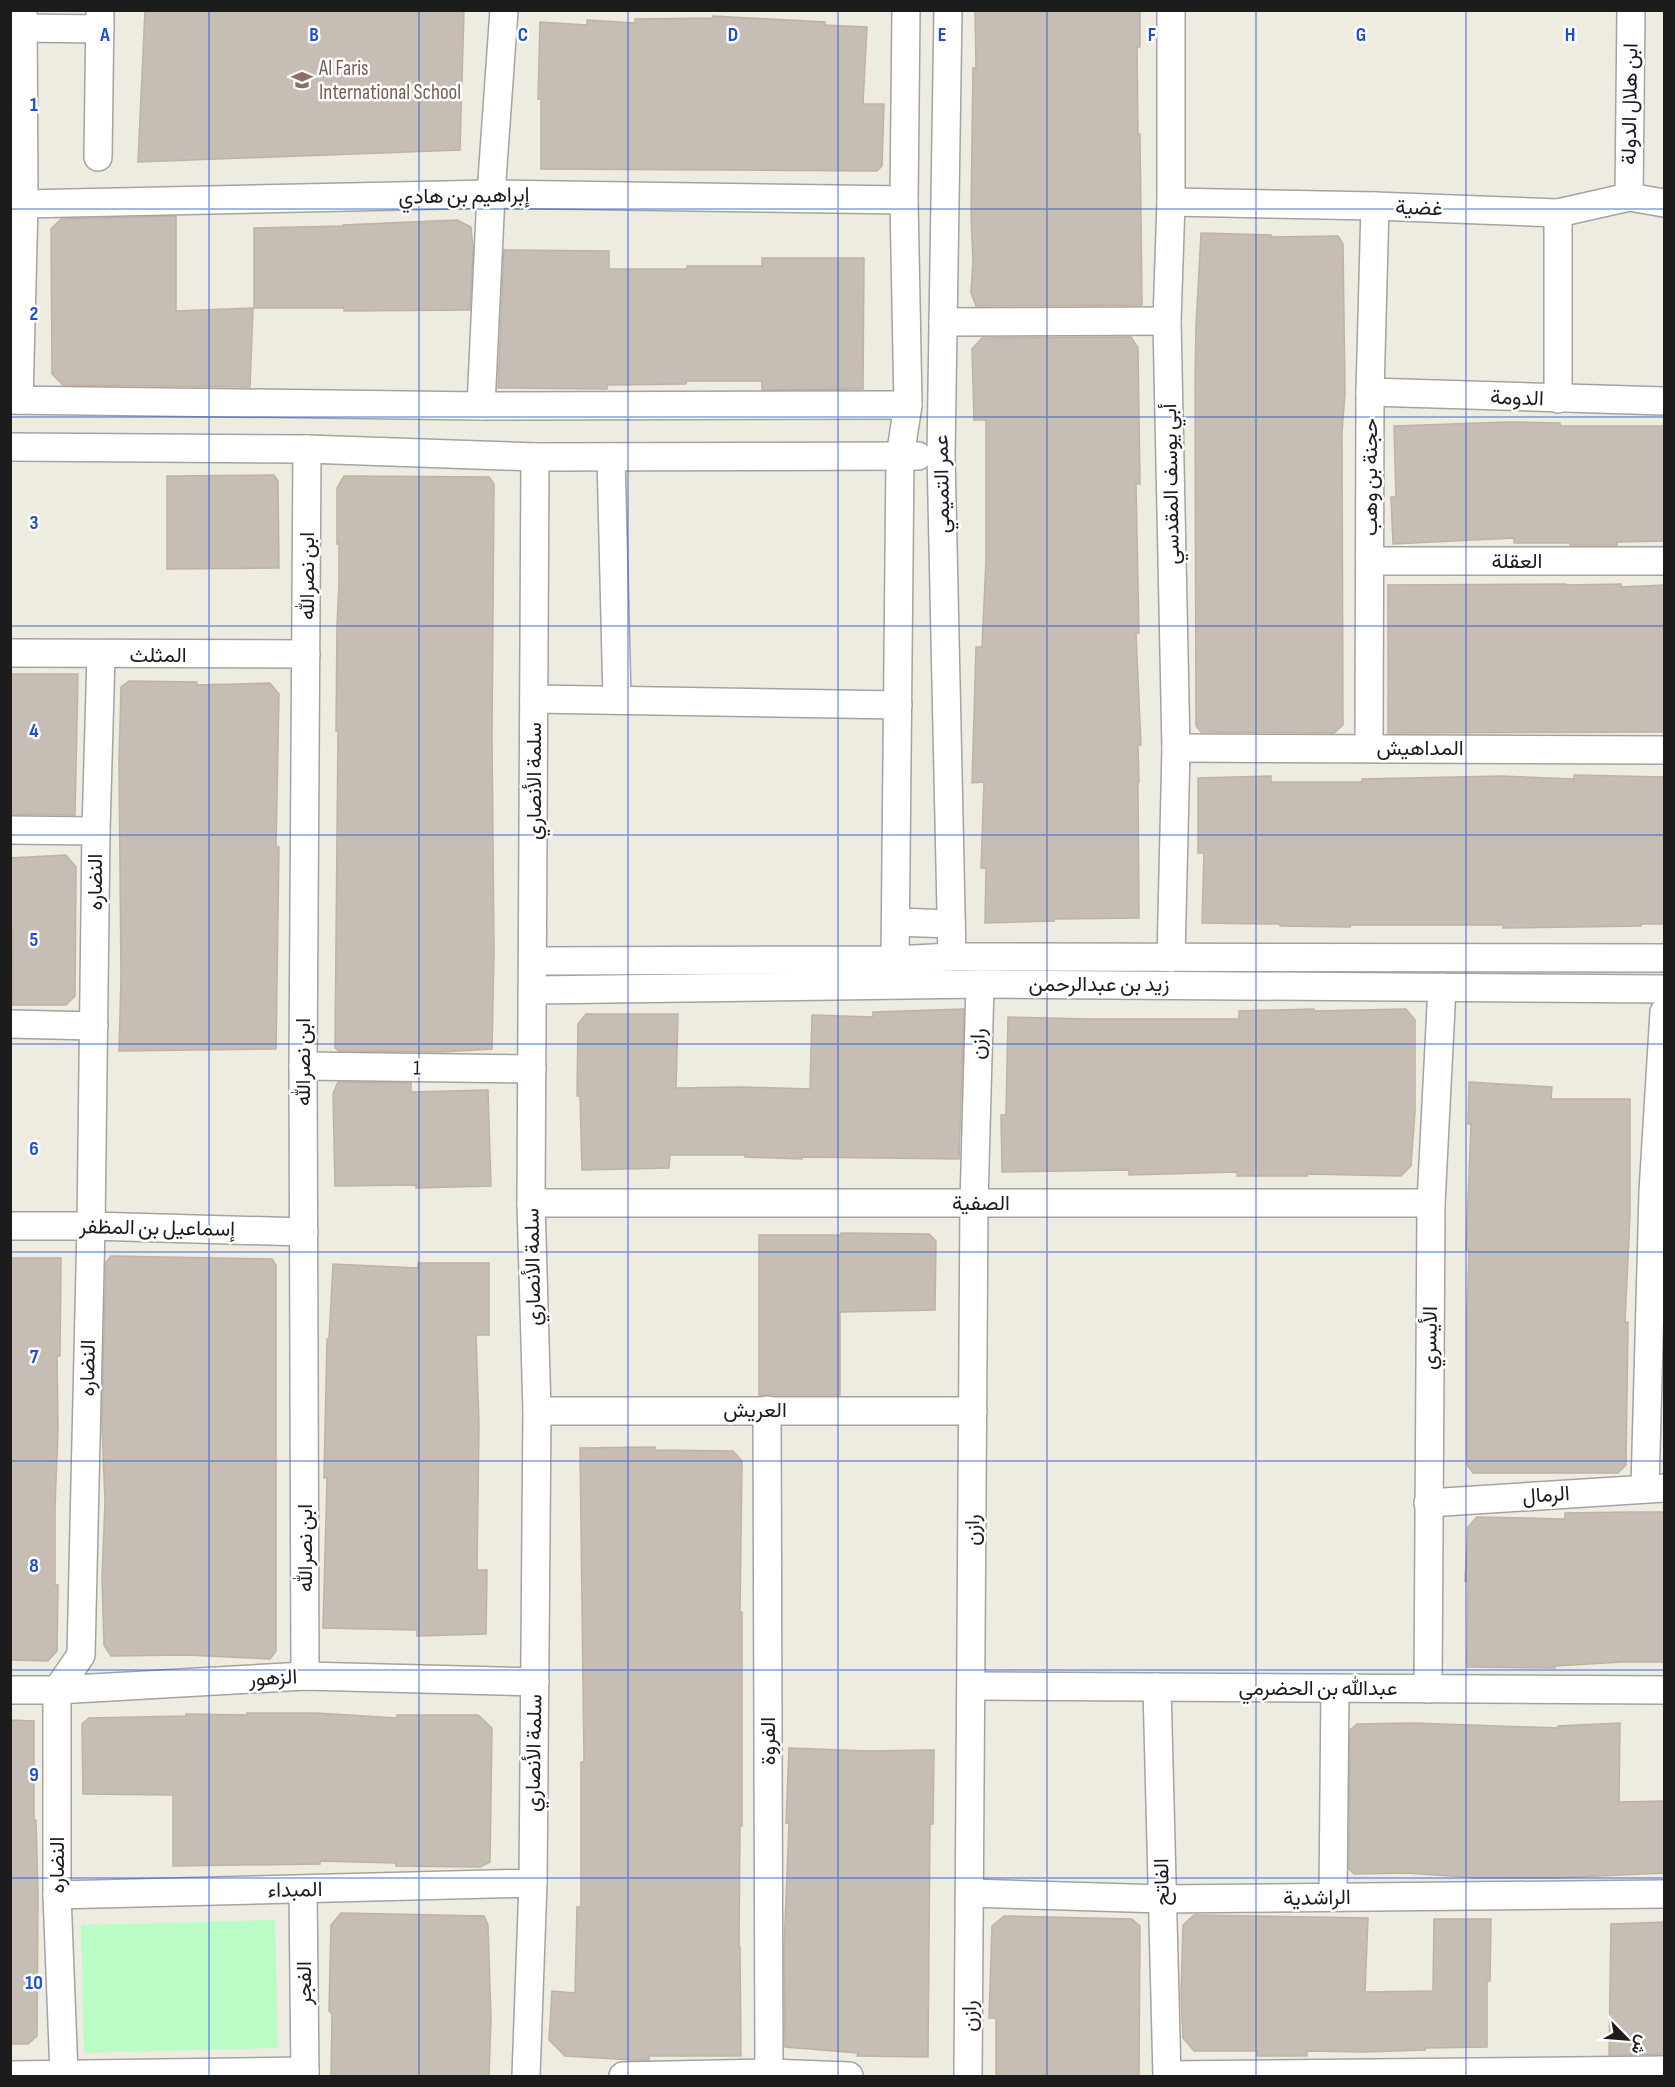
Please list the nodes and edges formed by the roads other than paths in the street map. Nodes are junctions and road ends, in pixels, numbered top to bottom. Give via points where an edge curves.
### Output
1 (504, 10) edge
2 (906, 10) edge
3 (948, 10) edge
4 (1171, 10) edge
5 (1631, 10) edge
6 (23, 19) edge
7 (100, 20) edge
8 (98, 157) dead end
9 (491, 194) junction
10 (1629, 197) junction
11 (904, 200) junction
12 (1171, 202) junction
13 (1665, 203) edge
14 (24, 204) junction
15 (1375, 206) junction
16 (1558, 213) junction
17 (1167, 321) junction
18 (943, 322) junction
19 (1370, 392) junction
20 (1558, 399) junction
21 (15, 400) edge
22 (1665, 401) edge
23 (908, 405) junction
24 (481, 406) junction
25 (10, 447) edge
26 (307, 448) junction
27 (940, 454) junction
28 (536, 457) junction
29 (611, 457) junction
30 (900, 457) junction
31 (1370, 561) junction
32 (1665, 561) edge
33 (10, 653) edge
34 (306, 654) junction
35 (101, 655) junction
36 (534, 699) junction
37 (616, 700) junction
38 (898, 705) junction
39 (1176, 748) junction
40 (1369, 748) junction
41 (1665, 750) edge
42 (10, 830) edge
43 (96, 831) junction
44 (896, 921) junction
45 (951, 924) junction
46 (952, 957) junction
47 (1171, 958) junction
48 (1665, 958) edge
49 (895, 960) junction
50 (533, 961) junction
51 (980, 984) junction
52 (1442, 987) junction
53 (1665, 989) edge
54 (533, 990) junction
55 (1665, 1012) edge
56 (10, 1024) edge
57 (94, 1026) junction
58 (303, 1066) junction
59 (532, 1069) junction
60 (1659, 1192) edge
61 (531, 1203) junction
62 (974, 1203) junction
63 (1431, 1203) junction
64 (10, 1226) edge
65 (91, 1226) junction
66 (304, 1232) junction
67 (767, 1410) junction
68 (537, 1411) junction
69 (973, 1411) junction
70 (1655, 1488) edge
71 (1428, 1503) junction
72 (305, 1676) junction
73 (535, 1682) junction
74 (971, 1686) junction
75 (1157, 1687) junction
76 (1335, 1688) junction
77 (1428, 1689) junction
78 (10, 1690) edge
79 (57, 1690) junction
80 (1665, 1690) edge
81 (533, 1883) junction
82 (303, 1890) junction
83 (970, 1893) junction
84 (1665, 1894) edge
85 (57, 1896) junction
86 (1333, 1898) junction
87 (1162, 1899) junction
88 (1665, 2070) edge
89 (769, 2073) junction
90 (64, 2074) junction
91 (305, 2074) edge
92 (1591, 2074) edge
93 (10, 2075) edge
94 (526, 2076) edge
95 (623, 2076) edge
96 (849, 2076) edge
97 (968, 2076) edge
98 (1167, 2076) edge

1 - 9 street
2 - 11 street
3 - 18 street, عمر التميمي
4 - 12 street, أبي يوسف المقدسي
5 - 10 street, ابن هلال الدولة
6 - 7 street
6 - 14 street
7 - 8 street
9 - 11 street, إبراهيم بن هادي
9 - 14 street, إبراهيم بن هادي
9 - 24 street
10 - 13 street, غضية
10 - 16 street, غضية
11 - 23 street
12 - 15 street, غضية
12 - 17 street, أبي يوسف المقدسي
14 - 21 street
15 - 16 street, غضية
15 - 19 street, حجنة بن وهب
16 - 20 street
17 - 18 street
17 - 39 street, أبي يوسف المقدسي
18 - 27 street, عمر التميمي
19 - 20 street, الدومة
19 - 31 street, حجنة بن وهب
20 - 22 street, الدومة
21 - 24 street
23 - 24 street
23 - 30 street
25 - 26 street
26 - 28 street
26 - 34 street, ابن نصرالله
27 - 30 street
27 - 45 street, عمر التميمي
28 - 29 street
28 - 36 street, سلمة الأنصاري
29 - 30 street
29 - 37 street
30 - 38 street
31 - 32 street, العقلة
31 - 40 street, حجنة بن وهب
33 - 35 street, المثلث
34 - 35 street, المثلث
34 - 58 street, ابن نصرالله
35 - 43 street, النضاره
36 - 37 street
36 - 50 street, سلمة الأنصاري
37 - 38 street
38 - 44 street
39 - 40 street, المداهيش
39 - 47 street, أبي يوسف المقدسي
40 - 41 street, المداهيش
42 - 43 street
43 - 57 street, النضاره
44 - 45 street
44 - 49 street
45 - 46 street, عمر التميمي
46 - 47 street, زيد بن عبدالرحمن
46 - 49 street, زيد بن عبدالرحمن
47 - 48 street, زيد بن عبدالرحمن
49 - 50 street, زيد بن عبدالرحمن
50 - 54 street, سلمة الأنصاري
51 - 52 street, زيد بن عبدالرحمن
51 - 54 street, زيد بن عبدالرحمن
51 - 62 street, رازن
52 - 53 street, زيد بن عبدالرحمن
52 - 63 street, الأيسري
54 - 59 street, سلمة الأنصاري
55 - 60 street
56 - 57 street
57 - 65 street, النضاره
58 - 59 street, 1
58 - 66 street, ابن نصرالله
59 - 61 street, سلمة الأنصاري
60 - 70 street
61 - 62 street, الصفية
61 - 68 street, سلمة الأنصاري
62 - 63 street, الصفية
62 - 69 street, رازن
63 - 71 street, الأيسري
64 - 65 street, إسماعيل بن المظفر
65 - 66 street, إسماعيل بن المظفر
65 - 79 street, النضاره via 81,1656
66 - 72 street, ابن نصرالله
67 - 68 street, العريش
67 - 69 street, العريش
67 - 89 street, الفروة
68 - 73 street, سلمة الأنصاري
69 - 74 street, رازن
70 - 71 street, الرمال
71 - 77 street, الأيسري
72 - 73 street, الزهور
72 - 79 street, الزهور
73 - 81 street, سلمة الأنصاري
74 - 75 street, عبدالله بن الحضرمي
74 - 83 street, رازن
75 - 76 street, عبدالله بن الحضرمي
75 - 87 street, الفاتح
76 - 77 street, عبدالله بن الحضرمي
76 - 86 street
77 - 80 street, عبدالله بن الحضرمي
78 - 79 street, الزهور
79 - 85 street, النضاره
81 - 82 street, المبداء
81 - 94 street, سلمة الأنصاري
82 - 85 street, المبداء
82 - 91 street, الفجر
83 - 87 street, الراشدية
83 - 97 street, رازن
84 - 86 street, الراشدية
85 - 90 street, النضاره
86 - 87 street, الراشدية
87 - 98 street, الفاتح
88 - 92 street
89 - 95 street
89 - 96 street
90 - 91 street
90 - 93 street
92 - 98 street

